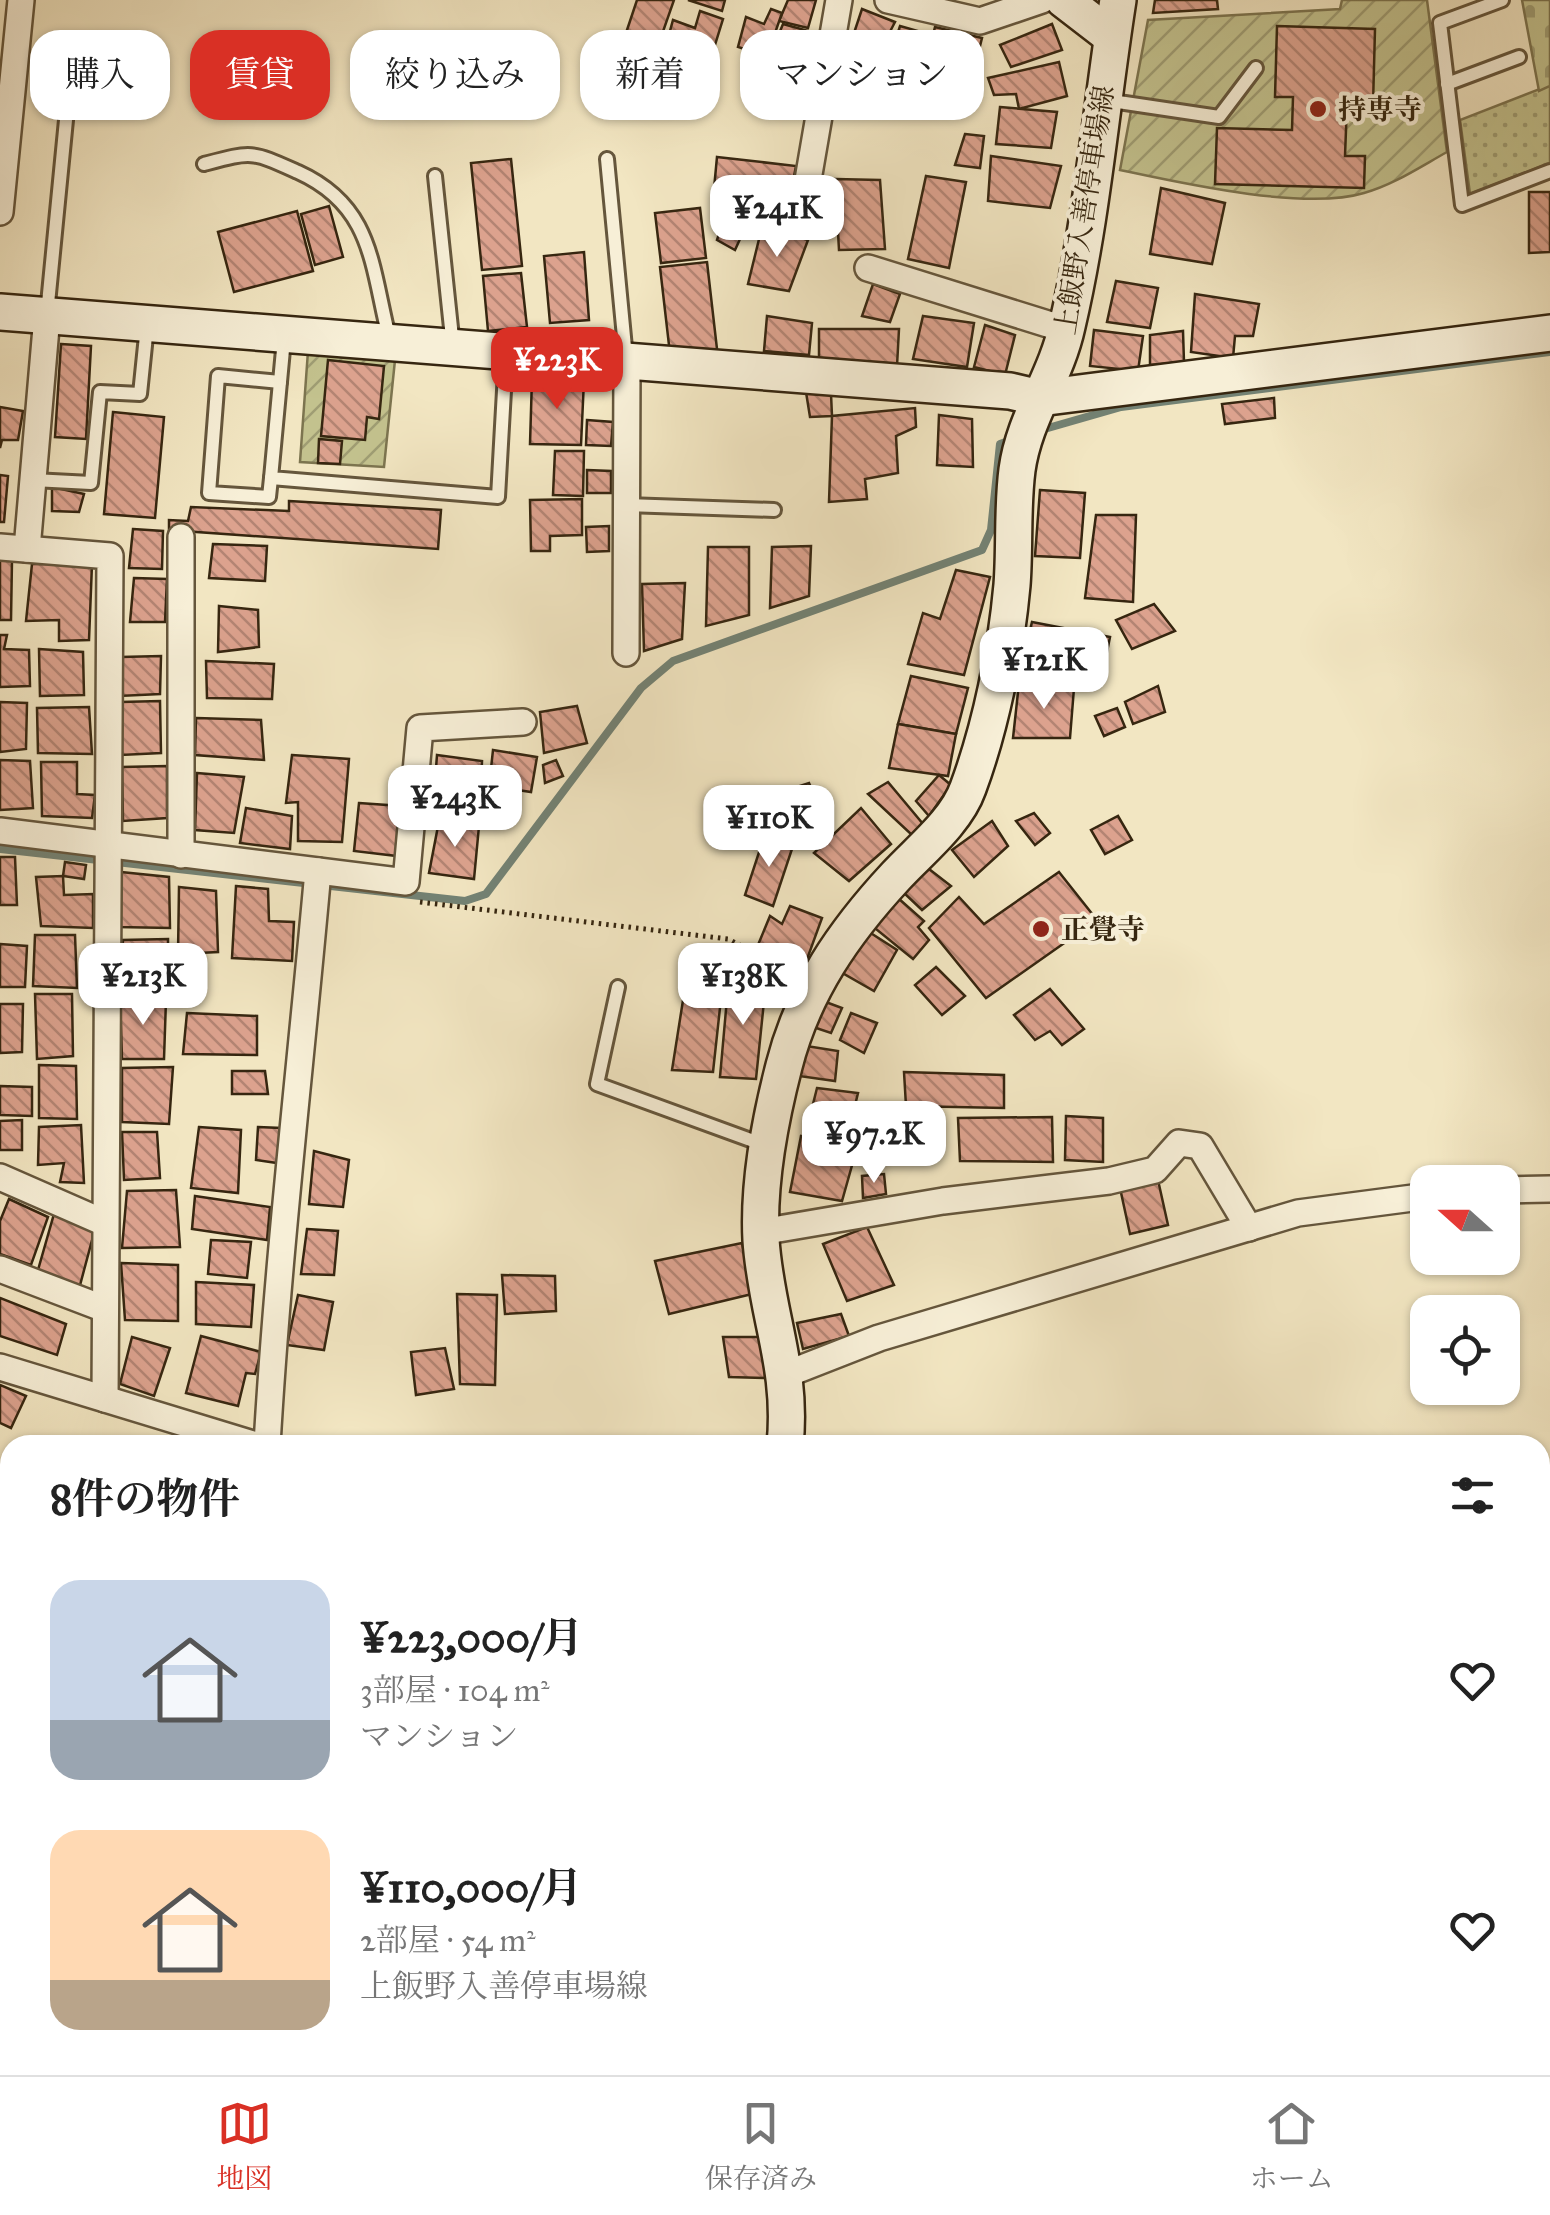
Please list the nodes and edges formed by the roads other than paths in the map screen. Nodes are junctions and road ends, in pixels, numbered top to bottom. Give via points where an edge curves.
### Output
1 (22, 0) edge
2 (839, 0) edge
3 (888, 0) edge
4 (1042, 0) edge
5 (1064, 0) edge
6 (1118, 0) edge
7 (1502, 0) edge
8 (1112, 36) junction
9 (1519, 57) dead end
10 (1256, 68) dead end
11 (1447, 84) junction
12 (1103, 99) junction
13 (66, 120) dead end
14 (606, 160) dead end
15 (204, 164) dead end
16 (1550, 171) edge
17 (434, 176) dead end
18 (803, 209) dead end
19 (0, 212) edge
20 (868, 268) dead end
21 (0, 312) edge
22 (47, 316) junction
23 (147, 326) junction
24 (1066, 330) junction
25 (1550, 333) edge
26 (284, 336) junction
27 (391, 344) junction
28 (453, 349) junction
29 (506, 353) junction
30 (627, 361) junction
31 (280, 382) junction
32 (1040, 398) junction
33 (271, 478) junction
34 (33, 480) junction
35 (626, 505) junction
36 (774, 510) dead end
37 (181, 537) dead end
38 (0, 547) edge
39 (27, 548) junction
40 (626, 653) dead end
41 (523, 722) dead end
42 (0, 831) edge
43 (106, 843) junction
44 (181, 855) junction
45 (318, 871) junction
46 (618, 987) dead end
47 (769, 1147) junction
48 (0, 1178) edge
49 (1550, 1189) edge
50 (1520, 1190) edge
51 (1410, 1198) edge
52 (106, 1223) junction
53 (1249, 1228) junction
54 (761, 1232) junction
55 (0, 1269) edge
56 (105, 1309) junction
57 (0, 1368) edge
58 (787, 1374) junction
59 (105, 1399) junction
60 (223, 1435) edge
61 (268, 1435) edge
62 (784, 1435) edge

1 - 19 street
2 - 18 street
3 - 4 street via 980,22
5 - 8 street
6 - 8 street, 上飯野入善停車場線
7 - 11 lane via 1440,23
8 - 12 street, 上飯野入善停車場線
9 - 11 lane
10 - 12 lane via 1218,117
11 - 16 lane via 1462,205
12 - 24 street, 上飯野入善停車場線
13 - 22 lane
14 - 30 lane
15 - 27 lane via 252,151 329,186 362,231
17 - 28 lane
20 - 24 street
21 - 22 street
22 - 23 street
22 - 34 street
23 - 26 street
23 - 34 lane via 140,394 100,392 91,483
24 - 32 street, 上飯野入善停車場線
25 - 32 street
26 - 27 street
26 - 31 lane
27 - 28 street
28 - 29 street
29 - 30 street
29 - 33 lane via 498,497
30 - 32 street
30 - 35 street
31 - 33 lane
31 - 33 lane via 218,376 209,493 269,497
32 - 47 street, 上飯野入善停車場線 via 1018,470 1012,590 967,791 838,944 814,984 784,1065
34 - 39 street
35 - 36 lane
35 - 40 street
37 - 44 street
38 - 39 street
39 - 43 street via 110,556
41 - 45 street via 420,728 406,882
42 - 43 street
43 - 44 street
43 - 52 street
44 - 45 street
45 - 61 street
46 - 47 lane via 597,1084
47 - 54 street, 上飯野入善停車場線
48 - 52 street
49 - 50 street
51 - 53 street via 1298,1213
52 - 56 street
53 - 54 street via 1200,1146 1179,1143 1154,1170 1109,1182
53 - 58 street via 879,1338
54 - 58 street, 上飯野入善停車場線
55 - 56 street
56 - 59 street
57 - 59 street
58 - 62 street, 上飯野入善停車場線
59 - 60 street

